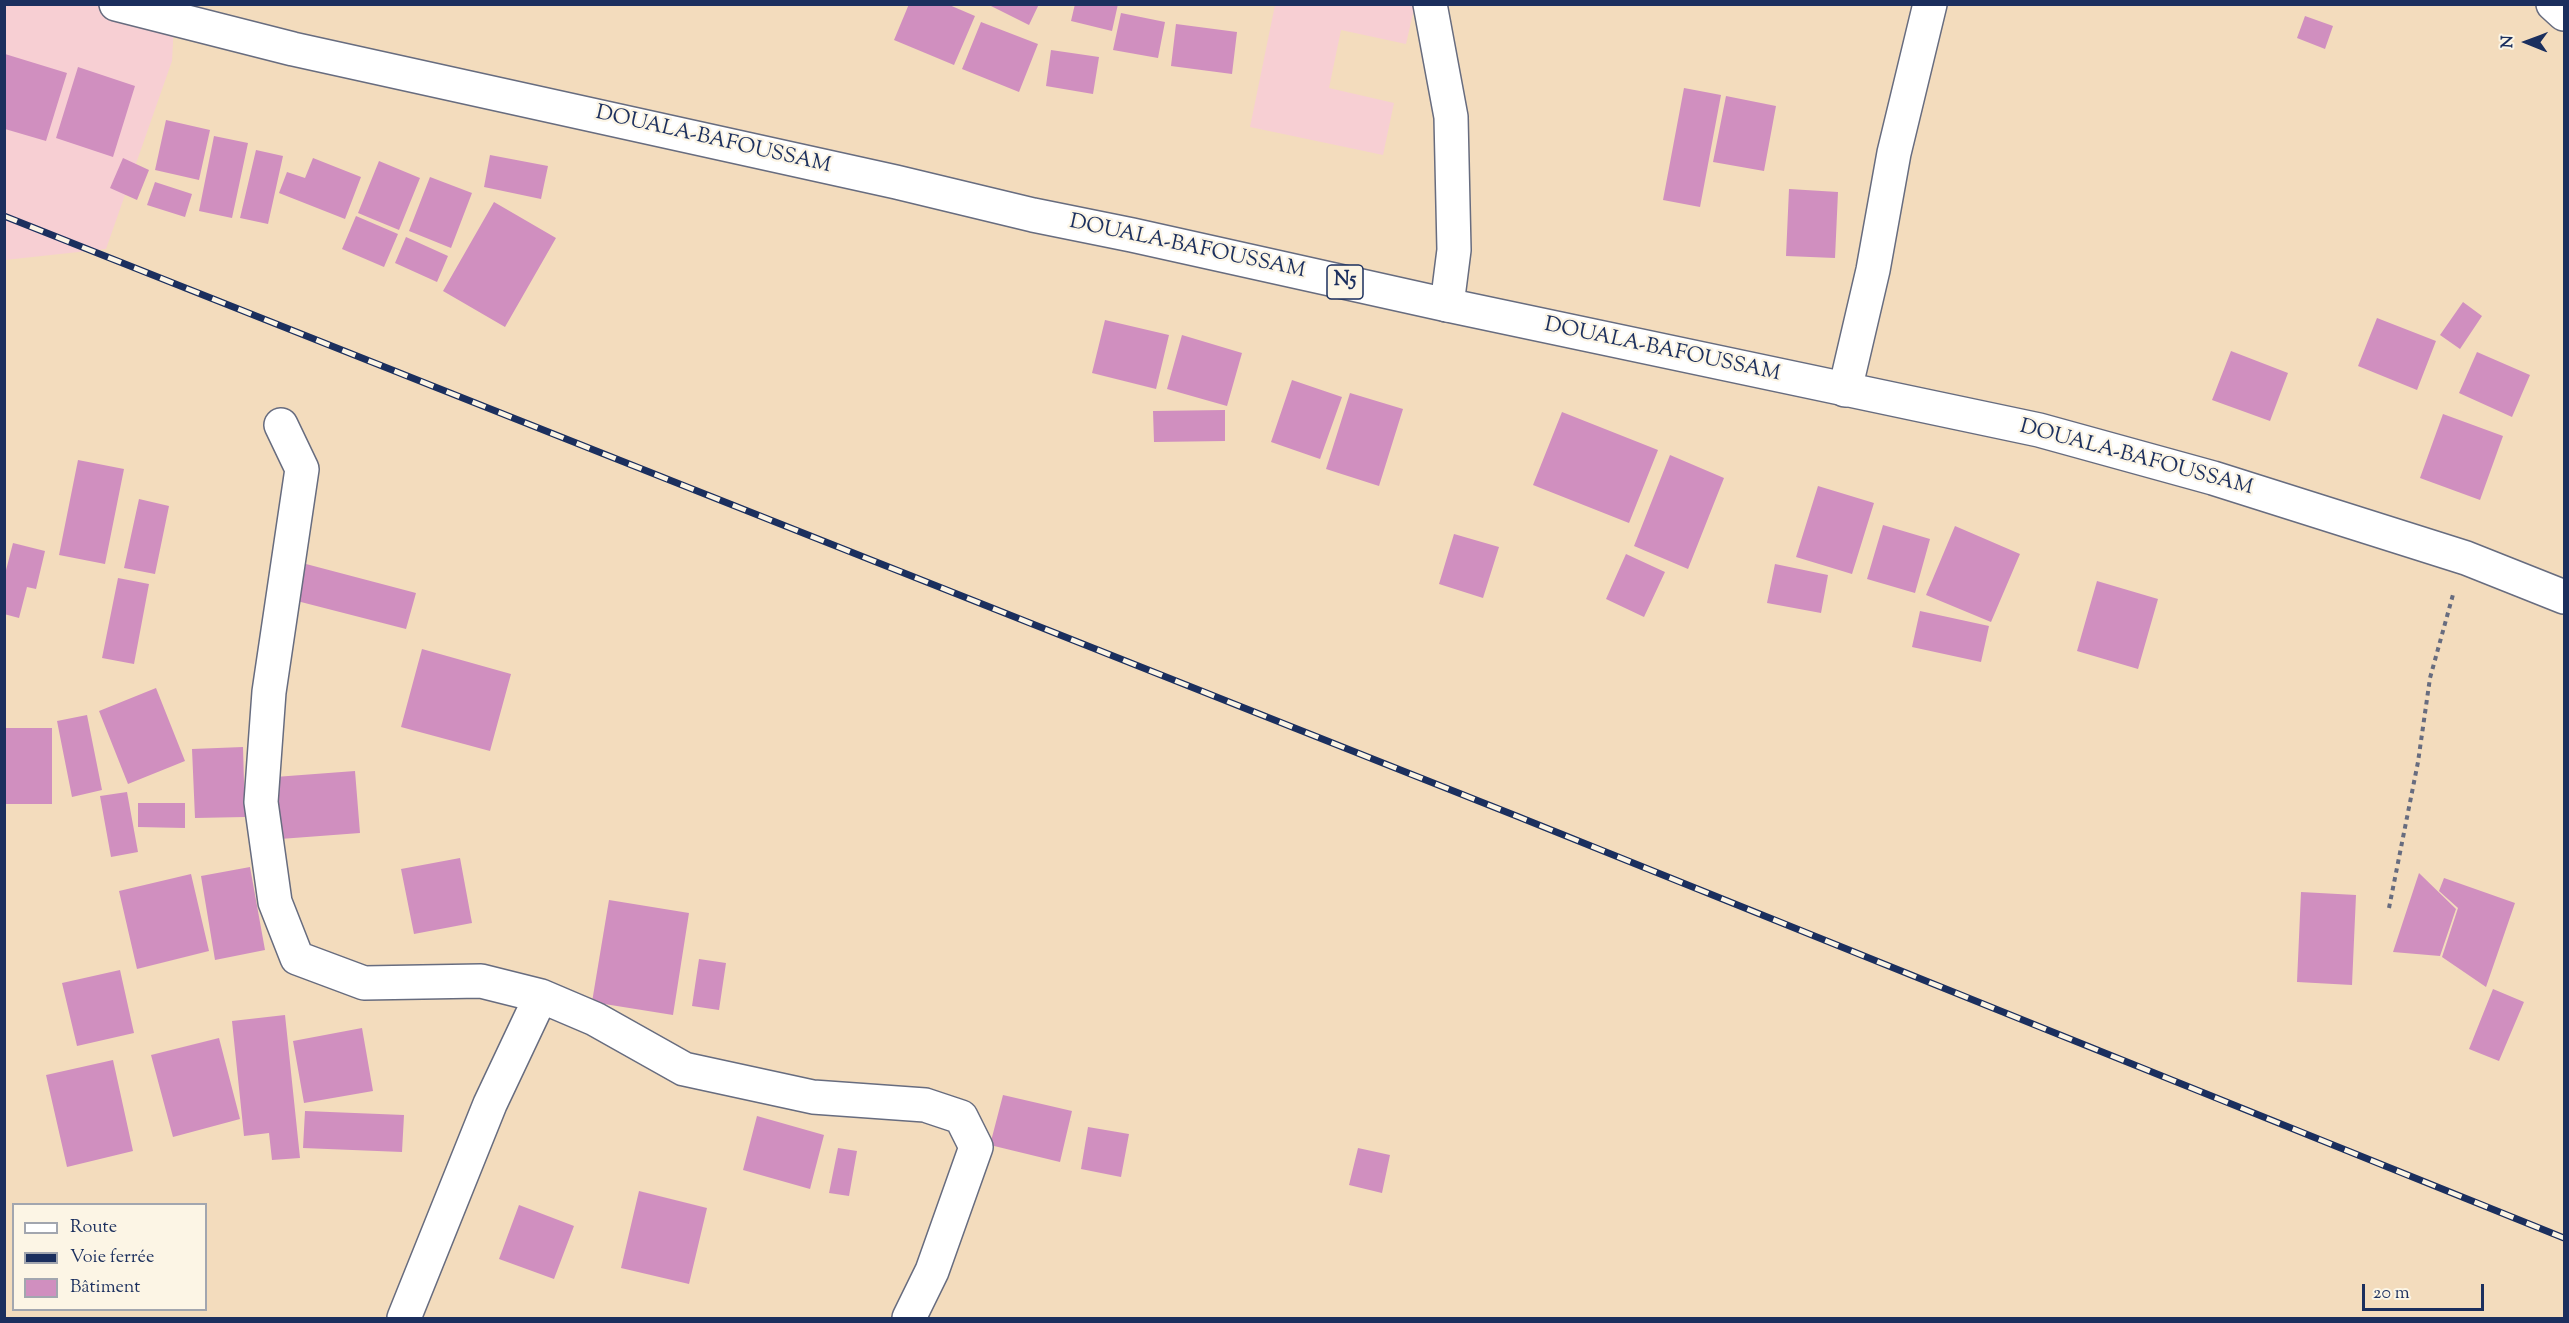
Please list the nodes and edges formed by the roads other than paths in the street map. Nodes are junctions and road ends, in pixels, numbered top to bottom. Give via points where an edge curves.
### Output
1 (1430, 4) edge
2 (1930, 4) edge
3 (2553, 4) edge
4 (129, 6) edge
5 (2565, 14) edge
6 (1447, 305) junction
7 (1845, 390) junction
8 (281, 425) dead end
9 (2565, 597) edge
10 (541, 996) junction
11 (404, 1318) edge
12 (909, 1318) edge

1 - 6 main road via 1451,117 1454,250
2 - 7 main road via 1894,153 1873,270
3 - 5 main road
4 - 6 main road, DOUALA-BAFOUSSAM / N5 via 293,50
6 - 7 main road, DOUALA-BAFOUSSAM / N5
7 - 9 main road, DOUALA-BAFOUSSAM / N5 via 2039,430 2213,478 2466,558
8 - 10 main road via 302,469 269,692 261,802 275,902 297,958 364,983 481,981
10 - 11 main road via 490,1104
10 - 12 main road via 595,1019 684,1069 813,1097 925,1105 961,1117 976,1147 933,1271

